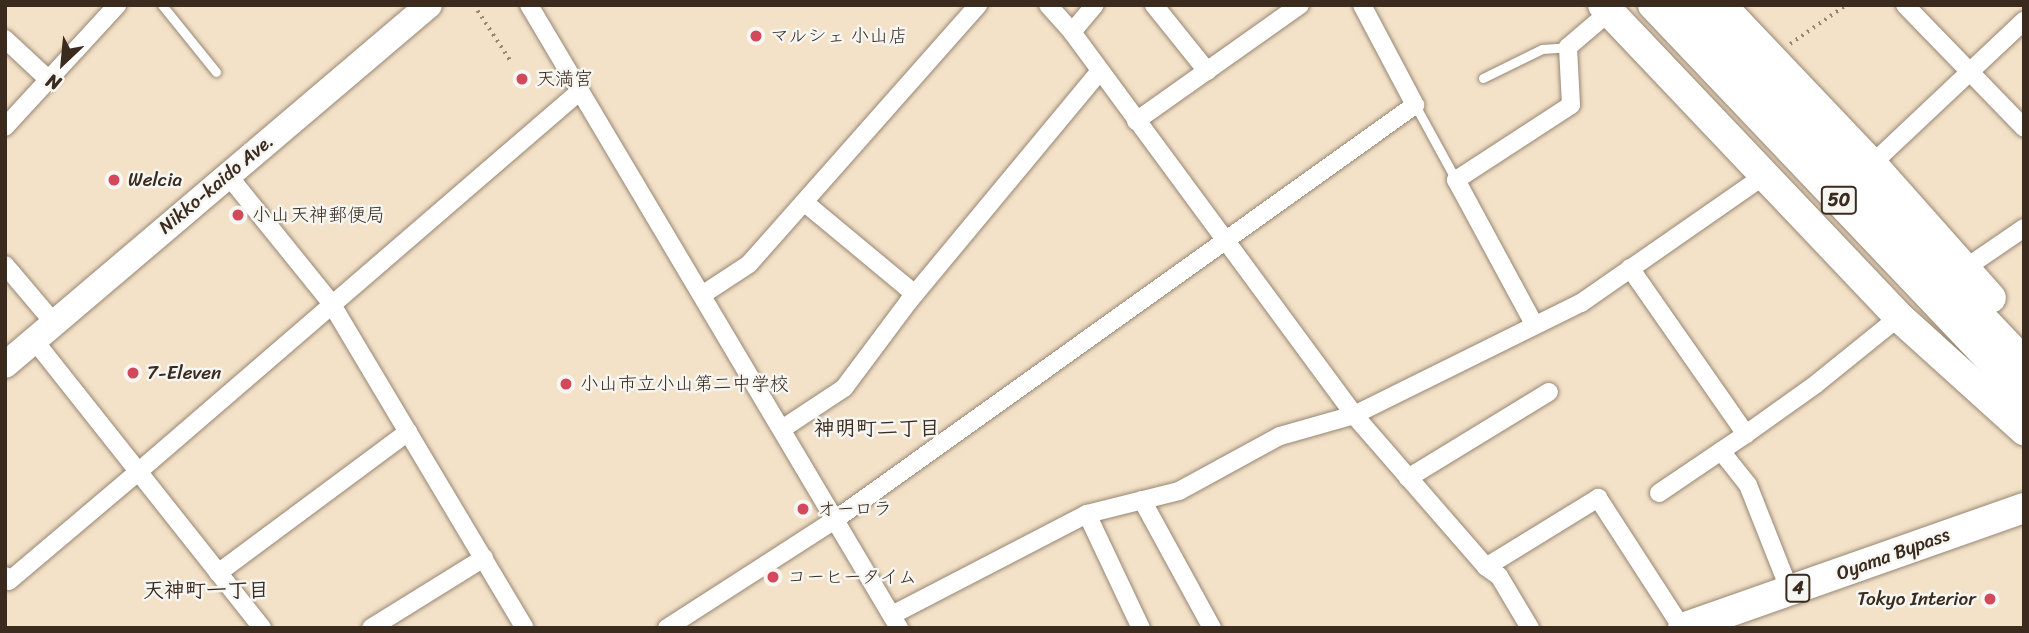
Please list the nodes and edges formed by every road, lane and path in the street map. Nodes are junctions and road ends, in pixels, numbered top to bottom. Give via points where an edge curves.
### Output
1 (117, 5) edge
2 (162, 5) edge
3 (429, 5) edge
4 (474, 5) edge
5 (529, 5) edge
6 (978, 5) edge
7 (1048, 5) edge
8 (1095, 5) edge
9 (1154, 5) edge
10 (1300, 5) edge
11 (1362, 5) edge
12 (1653, 5) edge
13 (1686, 5) edge
14 (1721, 5) edge
15 (1846, 5) edge
16 (1905, 5) edge
17 (1606, 8) edge
18 (2024, 21) edge
19 (1072, 32) junction
20 (5, 38) edge
21 (1568, 47) junction
22 (1770, 57) junction
23 (512, 63) dead end
24 (1100, 71) junction
25 (1207, 71) junction
26 (216, 72) dead end
27 (1970, 72) junction
28 (1483, 78) dead end
29 (49, 80) junction
30 (580, 91) junction
31 (1415, 105) junction
32 (1136, 121) junction
33 (5, 127) edge
34 (2024, 128) edge
35 (1872, 164) junction
36 (227, 174) junction
37 (1765, 175) junction
38 (1456, 180) junction
39 (804, 202) junction
40 (2024, 228) edge
41 (1223, 239) junction
42 (5, 265) edge
43 (1630, 268) junction
44 (1964, 269) junction
45 (915, 294) junction
46 (702, 295) junction
47 (331, 303) junction
48 (1899, 317) junction
49 (54, 323) junction
50 (1534, 324) junction
51 (2024, 332) edge
52 (34, 340) junction
53 (2024, 362) edge
54 (5, 365) edge
55 (1549, 392) dead end
56 (2024, 395) edge
57 (1354, 415) junction
58 (782, 429) junction
59 (2024, 429) edge
60 (408, 432) junction
61 (1746, 434) junction
62 (1721, 451) junction
63 (138, 472) junction
64 (1408, 478) junction
65 (1660, 493) dead end
66 (1142, 500) junction
67 (2024, 508) edge
68 (1087, 514) junction
69 (836, 519) junction
70 (484, 558) junction
71 (1486, 567) junction
72 (218, 573) junction
73 (5, 576) edge
74 (1790, 591) junction
75 (895, 622) edge
76 (262, 628) edge
77 (371, 628) edge
78 (526, 628) edge
79 (667, 628) edge
80 (1141, 628) edge
81 (1212, 628) edge
82 (1530, 628) edge
83 (1682, 628) edge

1 - 29 street
2 - 26 lane
3 - 36 main road, Nikko-kaido Ave.
4 - 23 path
5 - 30 street
6 - 39 street
7 - 19 street
8 - 19 street
9 - 25 street
10 - 25 street
11 - 31 street
12 - 56 highway, 50
13 - 53 highway, 50
14 - 22 highway
15 - 22 path
16 - 27 street
17 - 21 street
17 - 37 highway
18 - 27 street
19 - 24 street
20 - 29 street
21 - 28 lane via 1542,49
21 - 38 street via 1571,105
22 - 35 highway
24 - 32 street
24 - 45 street
25 - 32 street
27 - 34 street
27 - 35 street
29 - 33 street
30 - 46 street
30 - 47 street
31 - 38 lane
31 - 41 street
32 - 41 street
35 - 44 highway
36 - 47 street
36 - 49 main road, Nikko-kaido Ave.
37 - 43 street
37 - 48 highway
38 - 50 street
39 - 45 street
39 - 46 street via 749,264
40 - 44 street
41 - 57 street
41 - 69 street
42 - 49 street
43 - 50 street via 1581,303
43 - 61 street
44 - 51 highway
45 - 58 street via 844,388
46 - 58 street
47 - 60 street
47 - 63 street
48 - 59 highway
48 - 61 street
49 - 52 main road, Nikko-kaido Ave.
50 - 57 street
52 - 54 main road, Nikko-kaido Ave.
52 - 63 street
55 - 64 street
57 - 64 street
57 - 66 street via 1280,436 1179,491
58 - 69 street
60 - 70 street
60 - 72 street
61 - 62 street
62 - 65 street
62 - 74 street via 1748,485
63 - 72 street
63 - 73 street via 9,581
64 - 71 street
66 - 68 street
66 - 81 street
67 - 74 highway, Oyama Bypass / 4
68 - 75 street
68 - 80 street
69 - 75 street
69 - 79 street
70 - 77 street
70 - 78 street
71 - 82 street via 1499,576
71 - 83 street via 1598,498
72 - 76 street
74 - 83 highway, Oyama Bypass / 4

